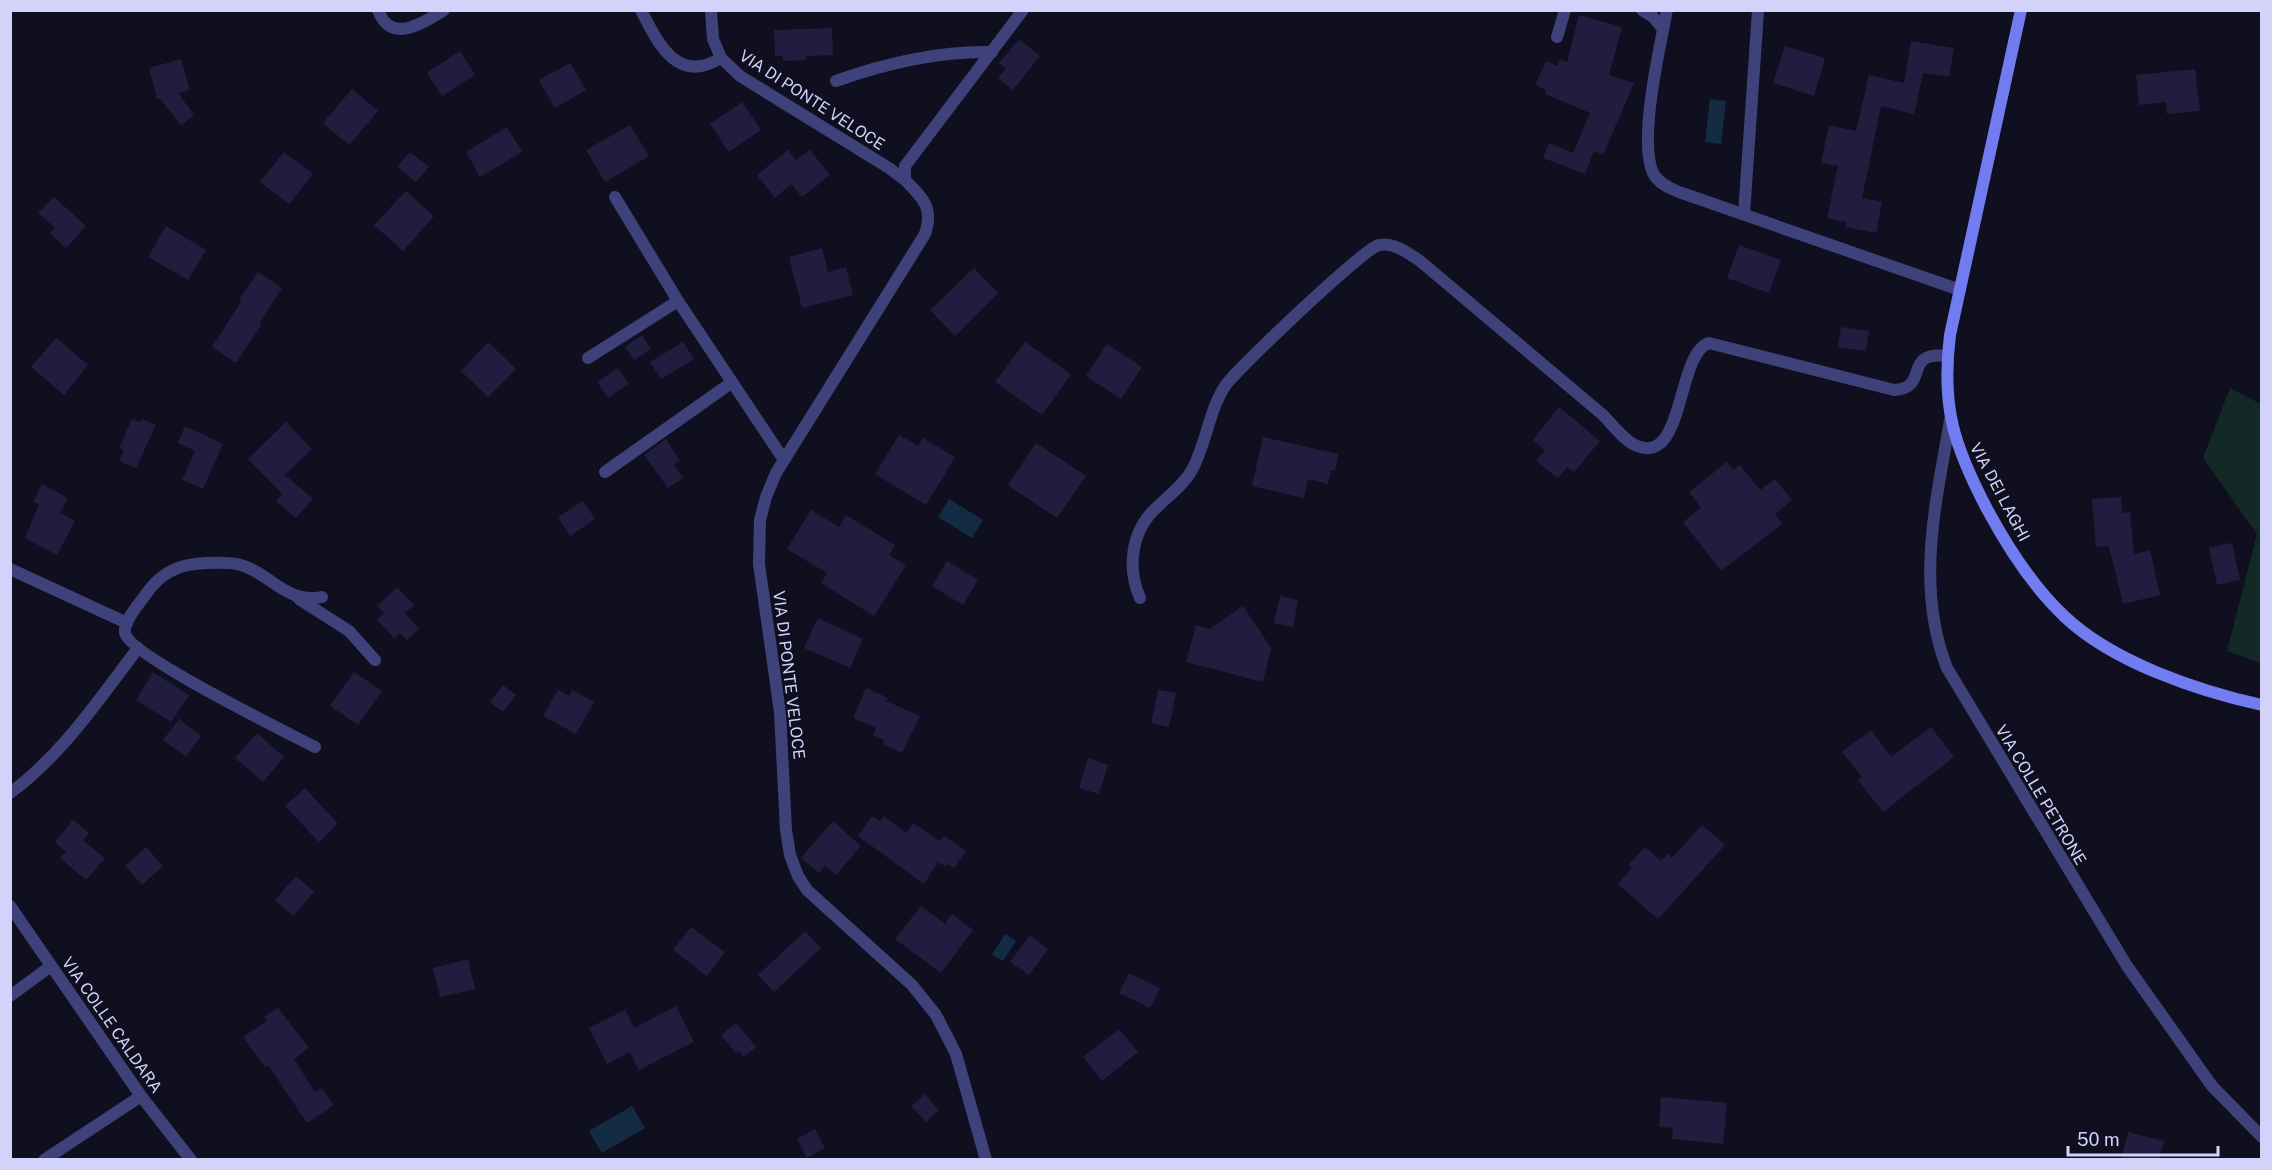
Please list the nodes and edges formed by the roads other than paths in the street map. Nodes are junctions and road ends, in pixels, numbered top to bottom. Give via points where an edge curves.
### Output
1 (378, 10) edge
2 (444, 10) edge
3 (641, 10) edge
4 (711, 10) edge
5 (1023, 10) edge
6 (1565, 10) edge
7 (1642, 10) edge
8 (1666, 10) edge
9 (2021, 10) edge
10 (1758, 12) edge
11 (1663, 29) junction
12 (1557, 37) dead end
13 (992, 52) junction
14 (721, 58) junction
15 (836, 81) dead end
16 (905, 166) junction
17 (890, 168) junction
18 (905, 180) junction
19 (615, 197) dead end
20 (1744, 214) junction
21 (1960, 290) junction
22 (678, 301) junction
23 (1947, 356) junction
24 (588, 358) dead end
25 (731, 383) junction
26 (1950, 420) junction
27 (784, 460) junction
28 (604, 472) dead end
29 (10, 569) edge
30 (296, 597) junction
31 (322, 597) dead end
32 (1140, 598) dead end
33 (127, 623) junction
34 (138, 648) junction
35 (375, 660) dead end
36 (2262, 705) edge
37 (315, 747) dead end
38 (10, 793) edge
39 (10, 906) edge
40 (51, 966) junction
41 (10, 996) edge
42 (141, 1096) junction
43 (2262, 1137) edge
44 (44, 1160) edge
45 (191, 1160) edge
46 (986, 1160) edge

1 - 2 street via 383,22 399,29 419,25
3 - 14 street, VIA DI PONTE VELOCE via 660,46 676,61 697,67
4 - 14 street via 713,39
5 - 13 street
6 - 12 street
7 - 11 street
8 - 11 street
9 - 21 main road, VIA DEI LAGHI
10 - 20 street
11 - 20 street via 1649,127 1653,173 1672,189
13 - 15 street via 964,52 898,63
13 - 16 street
14 - 17 street, VIA DI PONTE VELOCE via 740,76
16 - 17 street
16 - 18 street
17 - 18 street, VIA DI PONTE VELOCE
18 - 27 street, VIA DI PONTE VELOCE via 929,212 925,234
19 - 22 street
20 - 21 street
21 - 23 main road, VIA DEI LAGHI
22 - 24 street
22 - 25 street
23 - 26 main road, VIA DEI LAGHI
23 - 32 street via 1925,358 1909,388 1894,390 1709,343 1695,355 1669,433 1658,445 1643,448 1630,442 1420,261 1395,247 1376,246 1360,256 1225,386 1189,475 1154,511 1139,534 1132,573
25 - 27 street
25 - 28 street
26 - 36 main road, VIA DEI LAGHI via 1958,451 1994,522 2041,592 2065,617 2108,648 2142,665 2202,689
26 - 43 street, VIA COLLE PETRONE via 1929,562 1933,621 1947,668 2127,966 2212,1086
27 - 46 street, VIA DI PONTE VELOCE via 763,506 759,554 780,712 790,855 807,890 912,985 936,1015 956,1054
29 - 33 street
30 - 31 street
30 - 33 street via 245,566 218,563 178,567 159,578
30 - 35 street via 349,631
33 - 34 street via 126,636
34 - 37 street via 214,695
34 - 38 street via 62,744
39 - 40 street, VIA COLLE CALDARA
40 - 41 street
40 - 42 street, VIA COLLE CALDARA
42 - 44 street
42 - 45 street, VIA COLLE CALDARA

